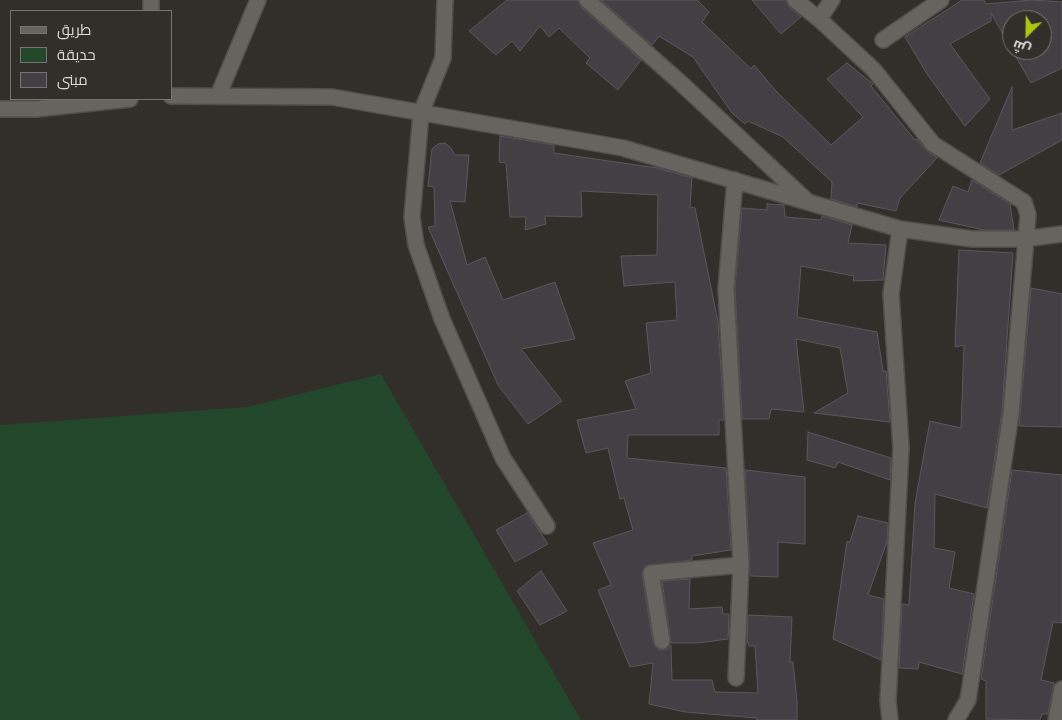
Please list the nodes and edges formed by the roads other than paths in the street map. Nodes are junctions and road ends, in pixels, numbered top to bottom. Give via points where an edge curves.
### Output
1 (258, 0) edge
2 (445, 0) edge
3 (586, 0) edge
4 (795, 0) edge
5 (832, 0) edge
6 (941, 0) edge
7 (819, 19) junction
8 (883, 40) dead end
9 (172, 96) edge
10 (218, 96) junction
11 (121, 100) edge
12 (0, 109) edge
13 (421, 113) junction
14 (735, 180) junction
15 (809, 203) junction
16 (900, 228) junction
17 (1062, 234) edge
18 (1024, 240) junction
19 (547, 526) dead end
20 (741, 564) junction
21 (662, 641) dead end
22 (736, 678) dead end
23 (1062, 689) edge
24 (890, 720) edge
25 (956, 720) edge
26 (1056, 720) edge

1 - 10 street
2 - 13 street via 443,58
3 - 15 street via 682,84
4 - 7 street
5 - 7 street
6 - 8 street
7 - 18 street via 874,70 933,144 1024,202 1028,214
9 - 10 street
10 - 13 street via 332,98
11 - 12 street via 36,109
13 - 14 street via 623,148
13 - 19 street via 412,217 416,245 442,319 503,458
14 - 15 street
14 - 20 street via 726,289
15 - 16 street
16 - 18 street via 972,239
16 - 24 street via 891,294 901,448 888,701
17 - 18 street
18 - 25 street via 1010,413 968,700
20 - 21 street via 651,573
20 - 22 street
23 - 26 street

